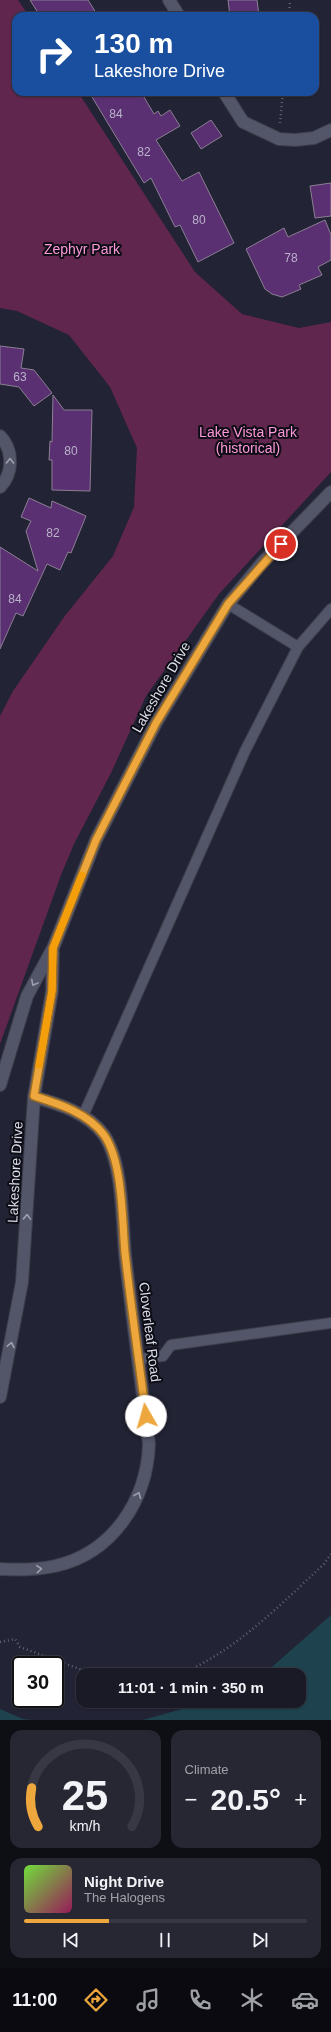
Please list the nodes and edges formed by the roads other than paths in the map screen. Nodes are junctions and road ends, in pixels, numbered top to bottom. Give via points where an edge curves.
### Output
1 (169, 0) edge
2 (176, 12) edge
3 (227, 96) edge
4 (331, 130) edge
5 (0, 436) edge
6 (0, 487) edge
7 (331, 492) edge
8 (228, 604) junction
9 (331, 609) edge
10 (298, 647) junction
11 (53, 948) junction
12 (0, 1085) edge
13 (34, 1096) junction
14 (83, 1116) junction
15 (331, 1324) edge
16 (139, 1359) junction
17 (0, 1397) edge
18 (0, 1569) edge

1 - 2 street
3 - 4 street via 243,122 279,139 314,138
6 -> 5 street via 9,473 11,462 9,450
7 - 8 street, Lakeshore Drive via 262,563
8 - 10 lane
8 - 11 street, Lakeshore Drive via 156,723 103,826
9 - 10 lane
10 - 14 lane via 245,751
11 -> 12 street, Lakeshore Drive via 27,996
11 - 13 street, Lakeshore Drive via 52,991
13 - 14 street, Cloverleaf Road via 60,1104
17 -> 13 street, Lakeshore Drive via 22,1282
14 - 16 street, Cloverleaf Road via 104,1136 112,1150 117,1169
15 - 16 lane via 171,1345 163,1356
18 -> 16 street, Cloverleaf Road via 44,1568 76,1559 108,1538 130,1513 143,1484 149,1444

